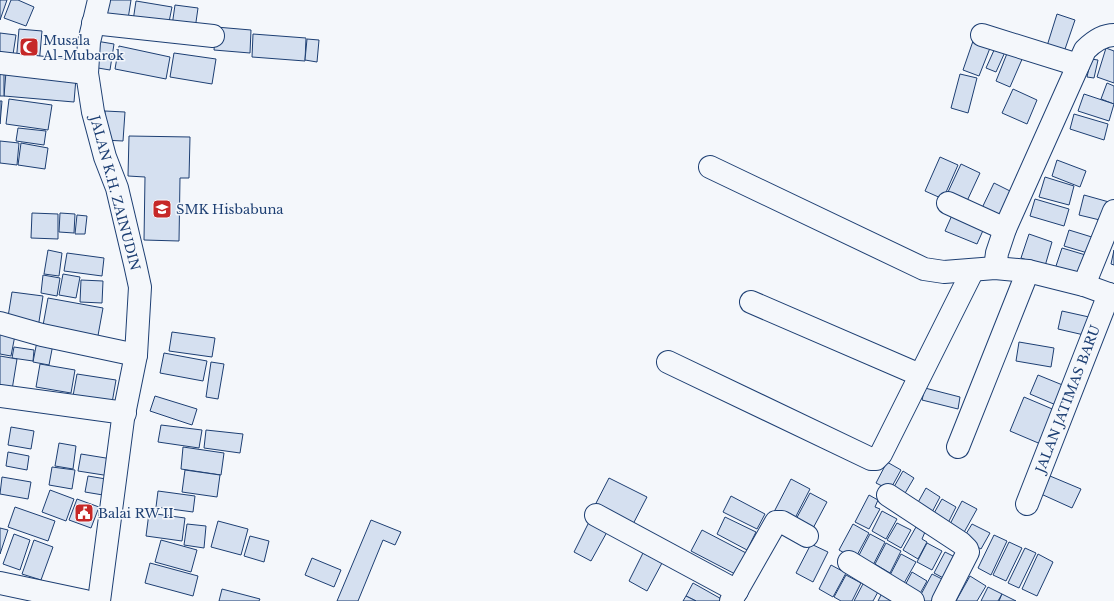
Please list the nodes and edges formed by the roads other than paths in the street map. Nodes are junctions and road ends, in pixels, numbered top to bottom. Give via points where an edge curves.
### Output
1 (99, 0) edge
2 (93, 23) junction
3 (982, 35) dead end
4 (1111, 35) edge
5 (213, 36) dead end
6 (0, 63) edge
7 (1078, 65) junction
8 (87, 73) junction
9 (710, 167) dead end
10 (948, 203) dead end
11 (1114, 211) edge
12 (1005, 229) junction
13 (995, 268) junction
14 (973, 270) junction
15 (1028, 271) junction
16 (1084, 285) junction
17 (1111, 295) edge
18 (751, 302) dead end
19 (0, 323) edge
20 (136, 355) junction
21 (668, 362) dead end
22 (920, 375) junction
23 (0, 396) edge
24 (125, 413) junction
25 (958, 448) dead end
26 (888, 495) dead end
27 (1027, 504) dead end
28 (596, 515) dead end
29 (807, 536) dead end
30 (849, 562) dead end
31 (0, 583) edge
32 (734, 596) edge
33 (85, 601) edge
34 (99, 601) edge
35 (913, 601) edge
36 (943, 601) edge

1 - 2 street, JALAN K.H. ZAINUDIN
2 - 5 street
2 - 8 street, JALAN K.H. ZAINUDIN via 87,54
3 - 7 street
4 - 7 street via 1094,41 1085,50
6 - 8 street
7 - 12 street
8 - 20 street, JALAN K.H. ZAINUDIN via 93,112 105,157 117,188 140,287
9 - 14 street via 924,269 944,272
10 - 12 street
11 - 16 street
12 - 13 street
13 - 14 street
13 - 15 street
14 - 22 street
15 - 16 street
15 - 25 street
16 - 17 street
17 - 27 street, JALAN JATIMAS BARU
18 - 22 street
19 - 20 street via 42,335
20 - 24 street, JALAN K.H. ZAINUDIN
21 - 22 street via 871,459 876,459 881,454
23 - 24 street
24 - 34 street, JALAN K.H. ZAINUDIN
26 - 36 street via 967,549 968,552
28 - 32 street
29 - 32 street via 782,522 776,522
30 - 35 street
31 - 33 street

